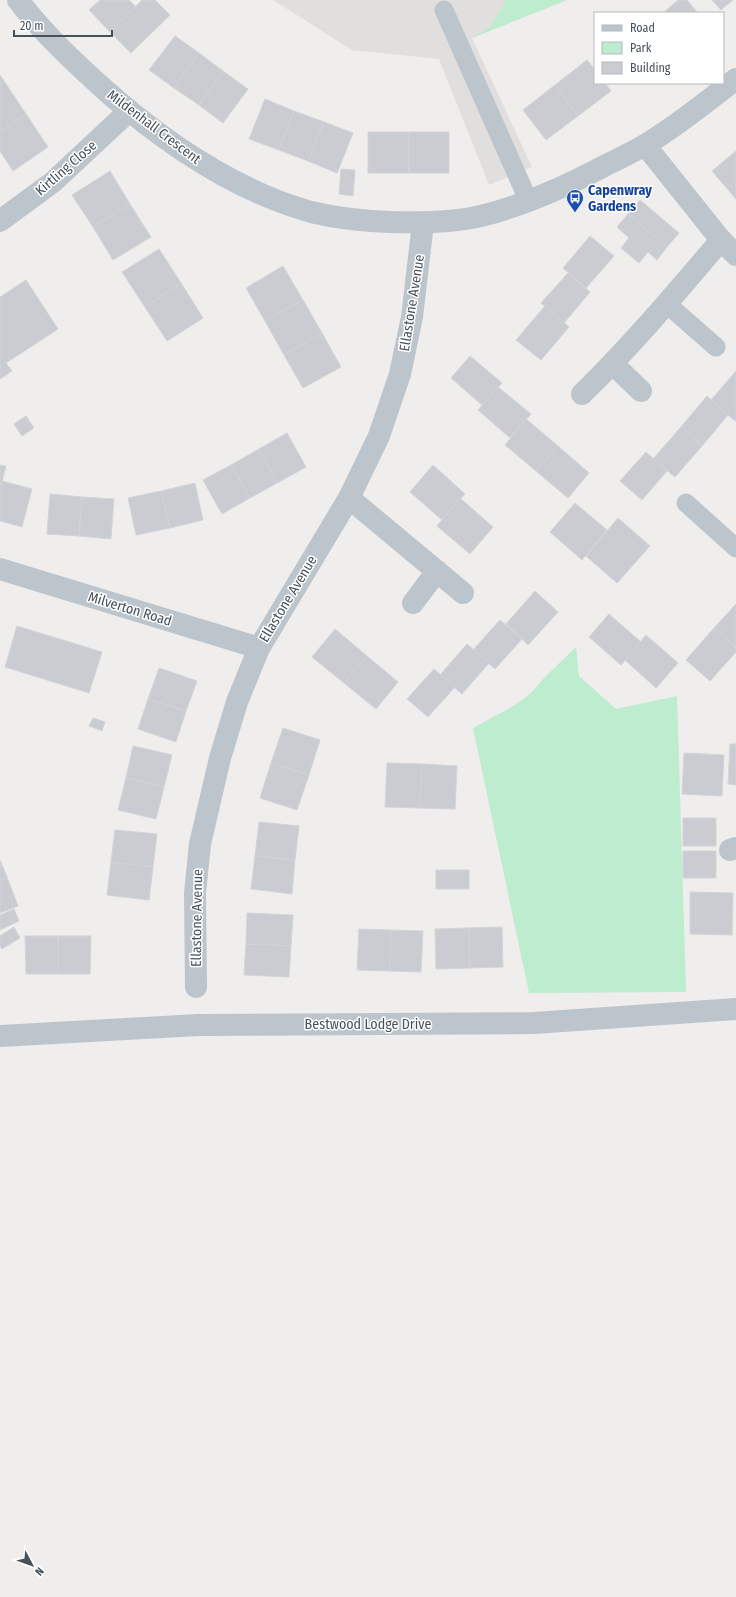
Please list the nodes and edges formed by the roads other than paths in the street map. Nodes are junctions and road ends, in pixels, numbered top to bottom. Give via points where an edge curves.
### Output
1 (18, 0) edge
2 (444, 10) dead end
3 (736, 79) edge
4 (129, 111) junction
5 (645, 145) junction
6 (529, 202) junction
7 (0, 221) edge
8 (423, 224) junction
9 (729, 247) edge
10 (667, 304) junction
11 (716, 347) dead end
12 (613, 364) junction
13 (641, 390) dead end
14 (582, 394) dead end
15 (349, 498) junction
16 (686, 503) dead end
17 (736, 548) edge
18 (0, 569) edge
19 (437, 572) junction
20 (464, 593) dead end
21 (413, 603) dead end
22 (259, 648) junction
23 (196, 987) dead end
24 (736, 1009) edge
25 (0, 1036) edge

1 - 4 street, Mildenhall Crescent via 58,46
2 - 6 lane
3 - 5 street, Mildenhall Crescent
4 - 7 street, Kirtling Close via 53,182
4 - 8 street, Mildenhall Crescent via 168,142 214,171 267,197 312,212 366,221
5 - 6 street, Mildenhall Crescent
5 - 9 street
6 - 8 street, Mildenhall Crescent via 480,216
8 - 15 street, Ellastone Avenue via 412,318 400,374 379,436
9 - 10 street
10 - 11 lane
10 - 12 street
12 - 13 street
12 - 14 street
15 - 19 street
15 - 22 street, Ellastone Avenue
16 - 17 lane
18 - 22 street, Milverton Road
19 - 20 street
19 - 21 street
22 - 23 street, Ellastone Avenue via 220,758 200,844 195,893
24 - 25 street, Bestwood Lodge Drive via 534,1023 198,1025

